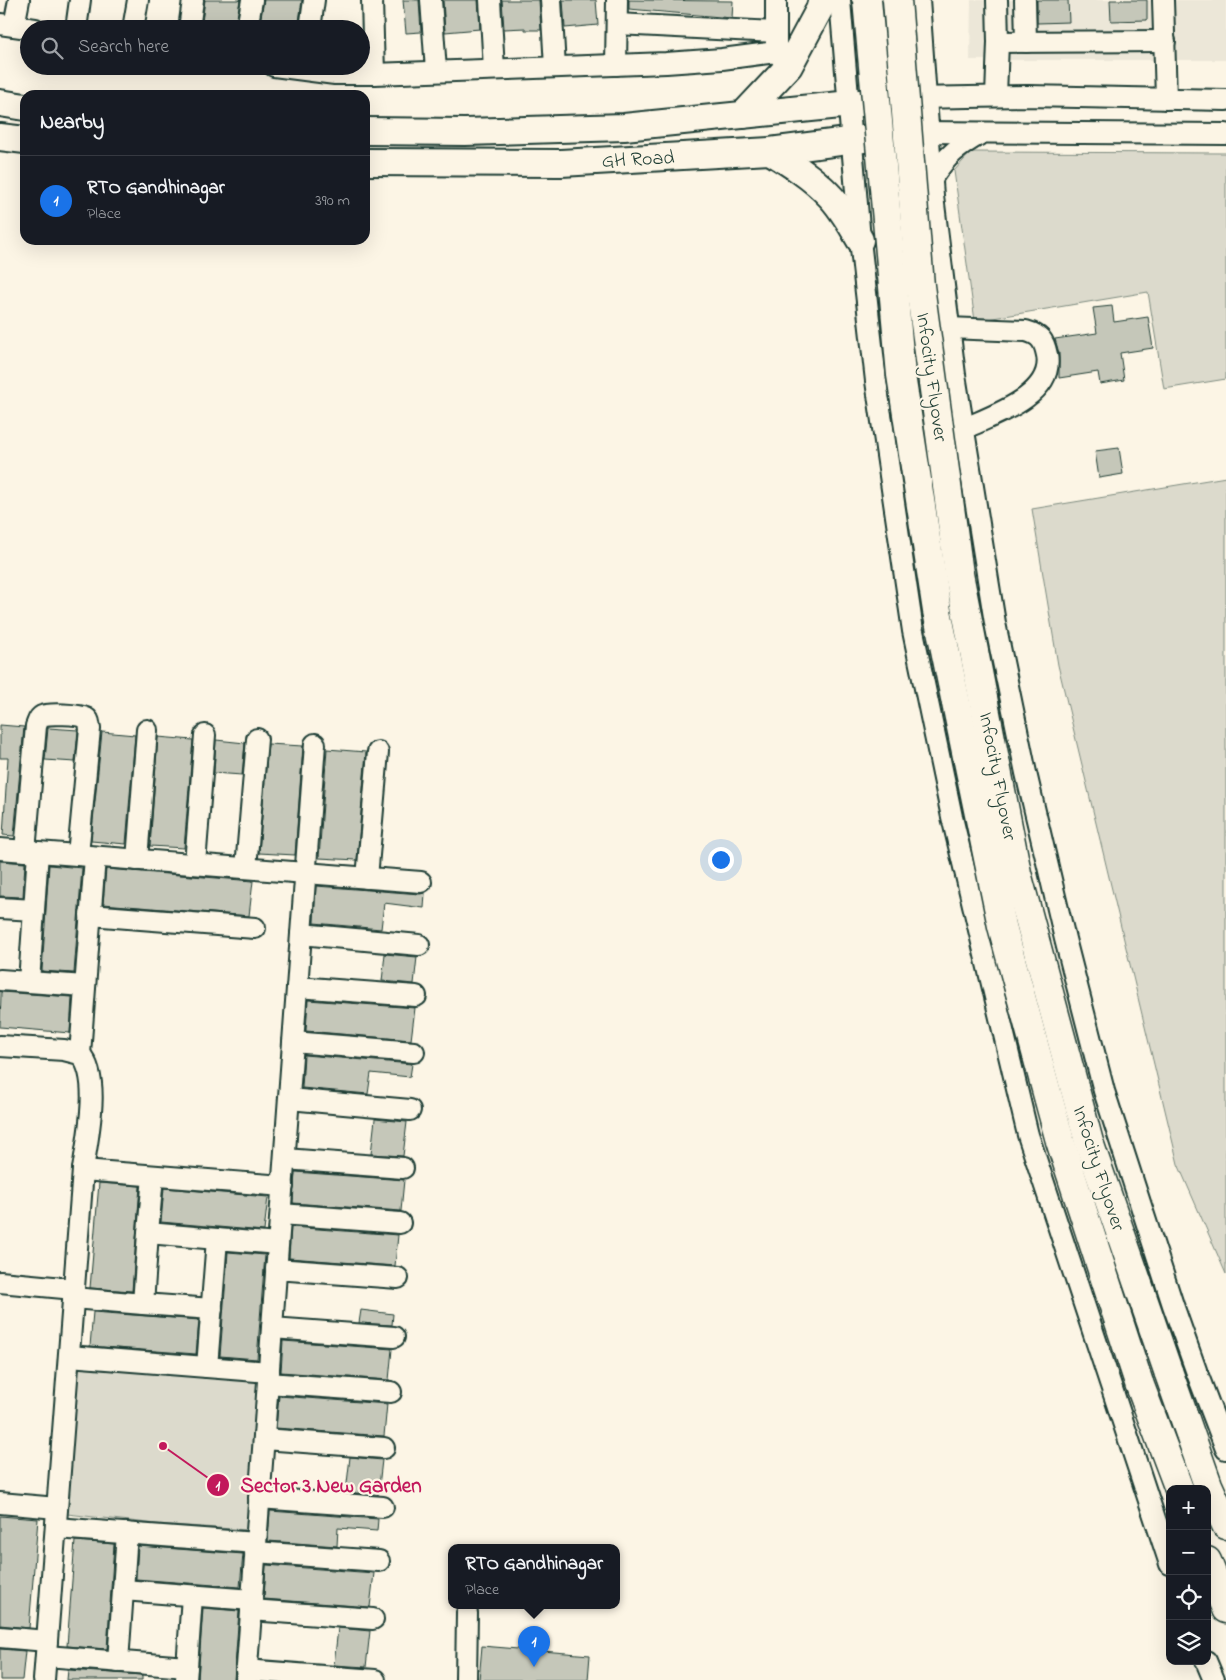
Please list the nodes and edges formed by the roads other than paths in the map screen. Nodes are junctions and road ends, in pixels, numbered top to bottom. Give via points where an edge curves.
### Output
1 (18, 0) edge
2 (80, 0) edge
3 (138, 0) edge
4 (193, 0) edge
5 (252, 0) edge
6 (314, 0) edge
7 (372, 0) edge
8 (431, 0) edge
9 (490, 0) edge
10 (551, 0) edge
11 (617, 0) edge
12 (776, 0) edge
13 (822, 0) edge
14 (840, 0) edge
15 (867, 0) edge
16 (897, 0) edge
17 (919, 0) edge
18 (997, 0) edge
19 (1025, 0) edge
20 (1163, 0) edge
21 (77, 20) edge
22 (135, 20) edge
23 (190, 20) edge
24 (249, 20) edge
25 (311, 20) edge
26 (617, 24) junction
27 (7, 25) edge
28 (20, 27) edge
29 (776, 32) junction
30 (1164, 41) junction
31 (998, 42) junction
32 (1026, 42) junction
33 (783, 59) junction
34 (616, 66) junction
35 (555, 67) junction
36 (494, 69) junction
37 (436, 71) junction
38 (370, 74) edge
39 (374, 74) junction
40 (996, 96) junction
41 (918, 98) junction
42 (1166, 99) junction
43 (1226, 100) edge
44 (0, 103) edge
45 (20, 105) edge
46 (850, 105) junction
47 (743, 115) junction
48 (370, 131) edge
49 (920, 132) junction
50 (984, 132) junction
51 (1226, 134) edge
52 (0, 137) edge
53 (20, 139) edge
54 (851, 140) junction
55 (770, 151) junction
56 (370, 162) edge
57 (932, 178) junction
58 (860, 240) junction
59 (948, 328) junction
60 (963, 429) junction
61 (147, 730) dead end
62 (204, 735) dead end
63 (257, 739) dead end
64 (315, 744) dead end
65 (378, 752) dead end
66 (0, 849) edge
67 (32, 852) junction
68 (86, 856) junction
69 (137, 860) junction
70 (195, 864) junction
71 (246, 868) junction
72 (306, 873) junction
73 (367, 878) junction
74 (421, 882) dead end
75 (0, 908) edge
76 (34, 910) junction
77 (90, 915) junction
78 (255, 928) dead end
79 (302, 934) junction
80 (419, 945) dead end
81 (0, 980) edge
82 (29, 982) junction
83 (85, 986) junction
84 (297, 987) junction
85 (416, 996) dead end
86 (293, 1042) junction
87 (0, 1046) edge
88 (414, 1052) dead end
89 (80, 1054) junction
90 (289, 1099) junction
91 (410, 1110) dead end
92 (284, 1159) junction
93 (403, 1168) dead end
94 (83, 1170) junction
95 (153, 1176) junction
96 (283, 1186) junction
97 (281, 1214) junction
98 (400, 1223) dead end
99 (148, 1234) junction
100 (217, 1239) junction
101 (278, 1244) junction
102 (276, 1269) junction
103 (398, 1278) dead end
104 (0, 1282) edge
105 (74, 1294) junction
106 (143, 1304) junction
107 (212, 1309) junction
108 (272, 1328) junction
109 (394, 1337) dead end
110 (69, 1356) junction
111 (207, 1367) junction
112 (268, 1378) junction
113 (391, 1392) dead end
114 (264, 1439) junction
115 (384, 1448) dead end
116 (1226, 1449) edge
117 (1177, 1485) edge
118 (259, 1498) junction
119 (0, 1503) edge
120 (383, 1507) dead end
121 (57, 1508) junction
122 (1226, 1525) edge
123 (56, 1528) junction
124 (127, 1534) junction
125 (256, 1547) junction
126 (1166, 1552) edge
127 (378, 1561) dead end
128 (1211, 1571) edge
129 (123, 1590) junction
130 (192, 1596) junction
131 (251, 1605) junction
132 (1226, 1609) edge
133 (467, 1612) dead end
134 (373, 1619) dead end
135 (0, 1637) edge
136 (46, 1648) junction
137 (118, 1662) junction
138 (1208, 1665) edge
139 (187, 1674) edge
140 (246, 1675) edge
141 (44, 1680) edge
142 (375, 1680) edge
143 (466, 1680) edge
144 (1214, 1680) edge

1 - 27 street
2 - 21 street
3 - 22 street
4 - 23 street
5 - 24 street
6 - 25 street
7 - 39 street
8 - 37 street
9 - 36 street
10 - 35 street
11 - 26 street
12 - 29 street
13 - 33 main road via 819,10
14 - 46 street
15 - 117 highway, Infocity Flyover, bridge via 901,375 939,620 1002,926 1060,1142 1139,1383
16 - 122 highway, Infocity Flyover, bridge via 920,286 958,565 1017,874 1090,1142 1208,1485
17 - 41 street
18 - 31 street
19 - 32 street
20 - 30 street
26 - 29 street
26 - 34 street
27 - 28 street
29 - 33 street
30 - 32 street
30 - 42 street
31 - 32 street
31 - 40 street
33 - 34 street via 722,59
33 - 47 main road
34 - 35 street
35 - 36 street
36 - 37 street
37 - 39 street
38 - 39 street
40 - 41 street
40 - 42 street
41 - 46 main road, GH Road
41 - 49 street
42 - 43 street
44 - 45 main road
46 - 47 main road, GH Road
46 - 54 street
47 - 48 main road, GH Road via 624,127
49 - 50 street
49 - 54 main road, GH Road
49 - 57 street
50 - 51 street
50 - 57 street via 950,154
52 - 53 main road
54 - 55 main road, GH Road
54 - 58 street
55 - 56 main road, GH Road via 561,163
55 - 58 main road via 830,195
57 - 59 street
58 - 126 street via 876,381 913,631 962,855 1028,1135
59 - 60 street
59 - 60 street via 1026,331 1036,334 1043,342 1047,357 1046,370 1035,390 1023,400
60 - 116 street via 995,623 1024,764 1101,1081 1173,1306
61 - 69 street
62 - 70 street
63 - 71 street
64 - 72 street
65 - 73 street
66 - 67 street
67 - 68 street
67 - 68 street via 36,726 43,715 79,716 89,721 90,729
67 - 76 street
68 - 69 street
68 - 77 street
69 - 70 street
70 - 71 street
71 - 72 street
72 - 73 street
72 - 79 street
73 - 74 street
75 - 76 street
76 - 82 street
77 - 78 street
77 - 83 street
79 - 80 street
79 - 84 street
81 - 82 street
82 - 83 street
83 - 89 street
84 - 85 street
84 - 86 street
86 - 88 street
86 - 90 street
87 - 89 street
89 - 94 street via 89,1069 92,1090
90 - 91 street
90 - 92 street
92 - 93 street
92 - 96 street
94 - 95 street
94 - 105 street
95 - 96 street
95 - 99 street
96 - 97 street
97 - 98 street
97 - 101 street
99 - 100 street
99 - 106 street
100 - 101 street
100 - 107 street
101 - 102 street
102 - 103 street
102 - 108 street
104 - 105 street
105 - 106 street
105 - 110 street
106 - 107 street
107 - 111 street
108 - 109 street
108 - 112 street
110 - 111 street
110 - 121 street
111 - 112 street
112 - 113 street
112 - 114 street
114 - 115 street
114 - 118 street
118 - 120 street
118 - 125 street
119 - 121 street
121 - 123 street
123 - 124 street
123 - 136 street
124 - 125 street
124 - 129 street
125 - 127 street
125 - 131 street
128 - 132 highway
129 - 130 street
129 - 137 street
130 - 131 street
130 - 139 street
131 - 134 street
131 - 140 street
133 - 143 street
135 - 136 street
136 - 137 street
136 - 141 street
137 - 139 street
138 - 144 street
140 - 142 street

